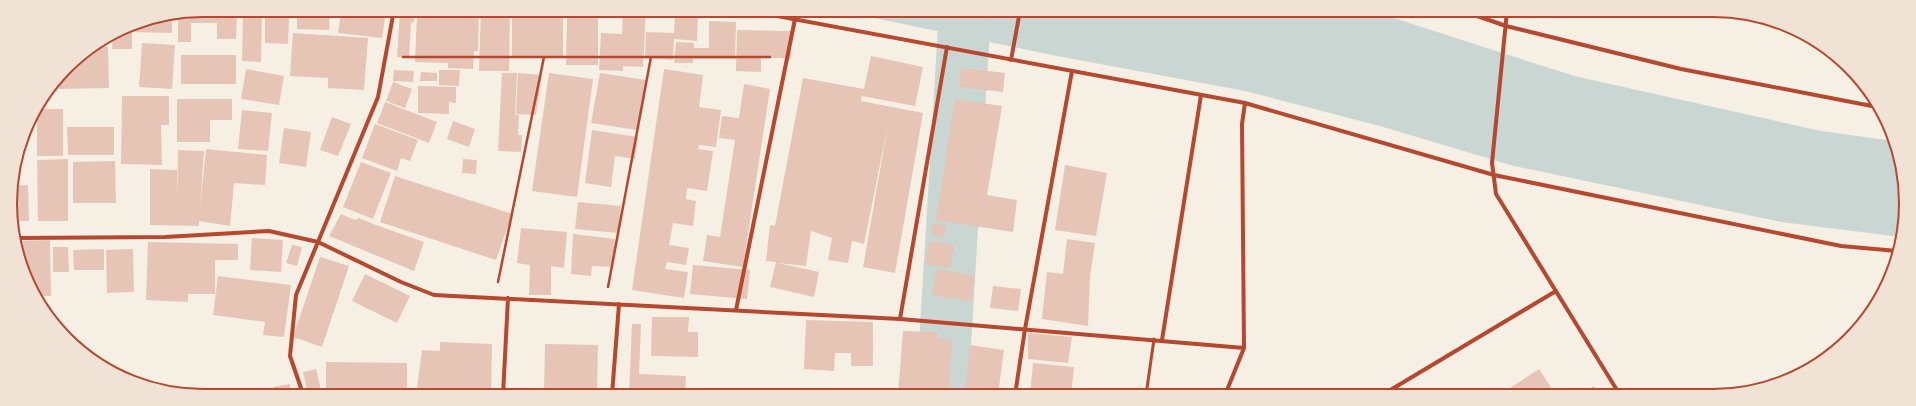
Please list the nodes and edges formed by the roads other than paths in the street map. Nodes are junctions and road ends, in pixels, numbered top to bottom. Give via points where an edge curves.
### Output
1 (393, 17) edge
2 (784, 17) edge
3 (1019, 17) edge
4 (1481, 17) edge
5 (1507, 17) edge
6 (795, 19) junction
7 (1506, 26) junction
8 (947, 47) junction
9 (1011, 60) junction
10 (1072, 71) junction
11 (1201, 95) junction
12 (1245, 103) junction
13 (1872, 106) edge
14 (1494, 175) junction
15 (21, 238) edge
16 (318, 242) junction
17 (1893, 251) edge
18 (1556, 291) junction
19 (508, 298) junction
20 (619, 304) junction
21 (736, 310) junction
22 (900, 319) junction
23 (1025, 329) junction
24 (1154, 339) junction
25 (1162, 340) junction
26 (1244, 348) junction
27 (301, 389) edge
28 (504, 389) edge
29 (612, 389) edge
30 (1016, 389) edge
31 (1147, 389) edge
32 (1227, 389) edge
33 (1392, 389) edge
34 (1616, 389) edge

1 - 16 street via 378,97
2 - 6 street
3 - 9 street
4 - 7 street
5 - 7 street
6 - 8 street
6 - 21 street
7 - 13 street via 1682,69
7 - 14 street via 1492,163
8 - 9 street
8 - 22 street
9 - 10 street
10 - 11 street
10 - 23 street
11 - 12 street
11 - 25 street
12 - 14 street
12 - 26 street via 1242,124
14 - 17 street via 1840,246
14 - 18 street via 1496,194
15 - 16 street via 164,237 269,231
16 - 19 street via 434,295
16 - 27 street via 296,295 290,356
18 - 33 street
18 - 34 street
19 - 20 street
19 - 28 street
20 - 21 street
20 - 29 street
21 - 22 street
22 - 23 street
23 - 24 street
23 - 30 street
24 - 25 street
24 - 31 lane
25 - 26 street
26 - 32 street

